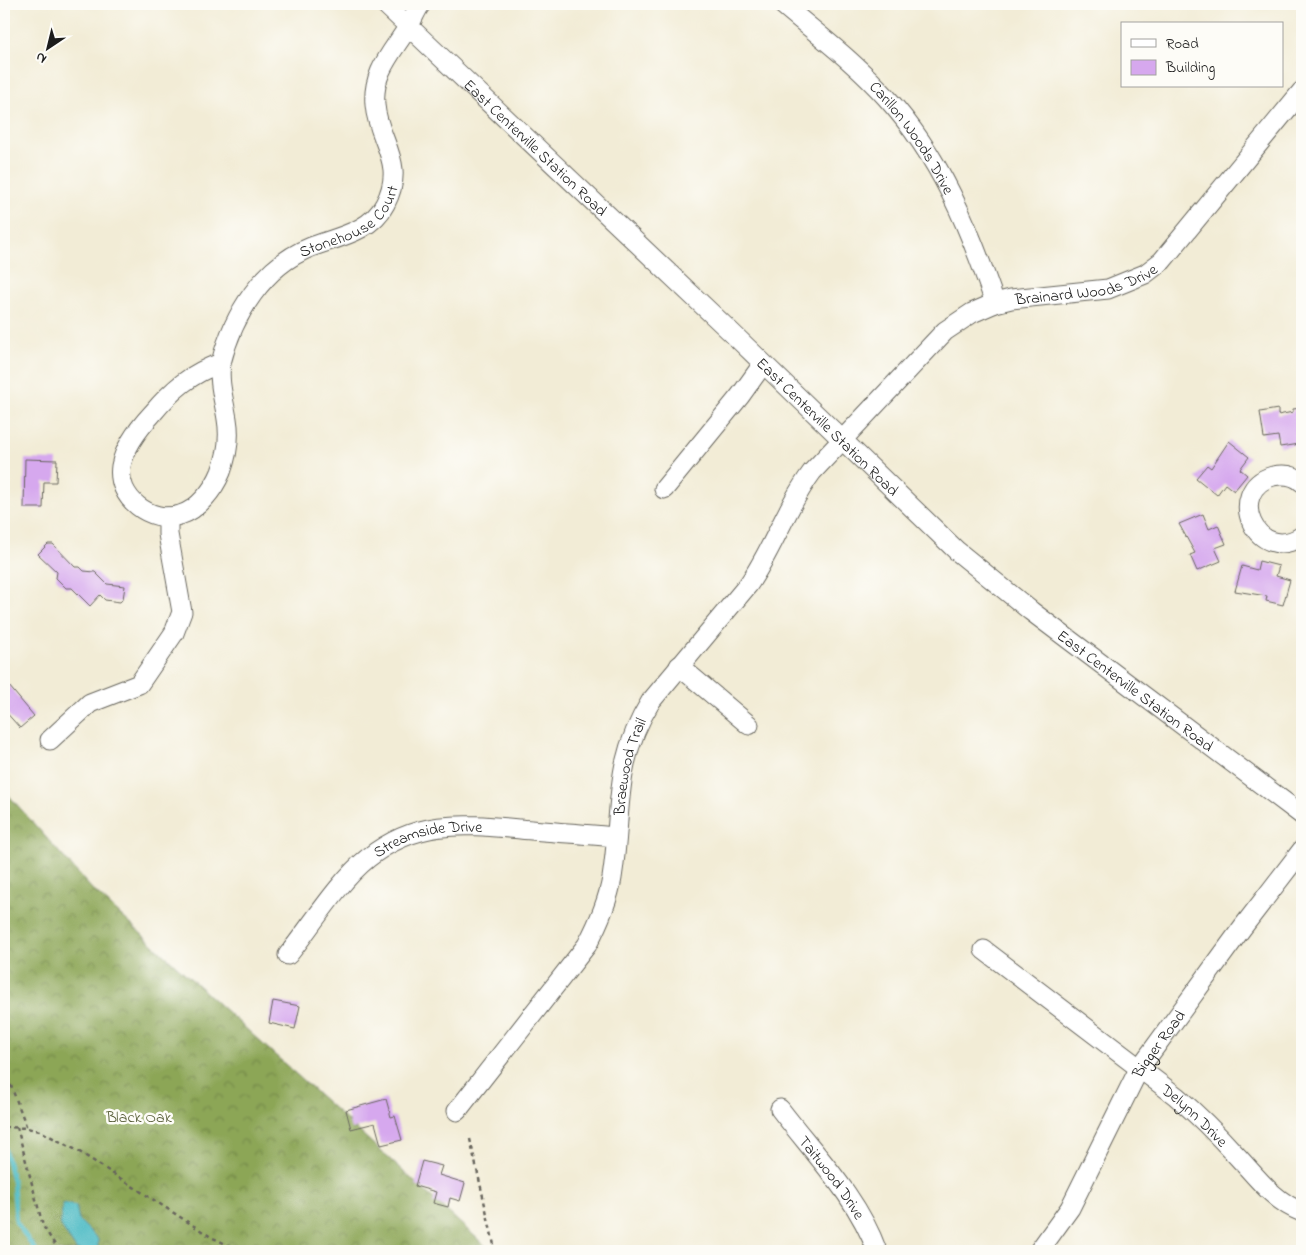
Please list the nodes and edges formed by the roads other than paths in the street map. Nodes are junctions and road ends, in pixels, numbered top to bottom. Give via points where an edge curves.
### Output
1 (385, 4) edge
2 (421, 4) edge
3 (782, 4) edge
4 (409, 26) junction
5 (1302, 91) edge
6 (995, 303) junction
7 (221, 363) junction
8 (764, 364) junction
9 (842, 440) junction
10 (1302, 482) edge
11 (664, 489) dead end
12 (168, 517) junction
13 (1302, 536) edge
14 (679, 666) junction
15 (749, 725) dead end
16 (50, 740) dead end
17 (1302, 815) edge
18 (616, 837) junction
19 (1302, 850) edge
20 (984, 950) dead end
21 (288, 955) dead end
22 (1138, 1069) junction
23 (780, 1109) dead end
24 (457, 1111) dead end
25 (1302, 1212) edge
26 (877, 1251) edge
27 (1039, 1251) edge

1 - 4 street, East Centerville Station Road
2 - 4 street, Stonehouse Court
3 - 6 street, Carillon Woods Drive via 861,71 887,97 920,140 958,204
4 - 7 street, Stonehouse Court via 381,67 374,94 393,174 385,205 357,230 294,255 268,276 242,312
4 - 8 street, East Centerville Station Road
5 - 6 street, Brainard Woods Drive via 1183,238 1145,274 1099,291
6 - 9 street, Brainard Woods Drive via 972,313 945,331
7 - 12 street, Stonehouse Court via 221,389 228,433 221,472 192,509 182,515
7 - 12 street via 190,376 167,396 136,434 121,465 123,487 130,498 148,513
8 - 9 street, East Centerville Station Road
8 - 11 street
9 - 14 street, Braewood Trail via 798,491 748,586
9 - 17 street, East Centerville Station Road via 958,551 1032,611
10 - 13 street via 1289,476 1267,478 1258,484 1248,504 1252,525 1266,539 1286,543
12 - 16 street via 182,612 174,633 139,684 90,703
14 - 15 street
14 - 18 street, Braewood Trail via 651,701 628,748
18 - 21 street, Streamside Drive via 465,824 420,830 385,846 362,863
18 - 24 street, Braewood Trail via 606,903 587,945
19 - 22 street, Bigger Road
20 - 22 street, Delynn Drive
22 - 25 street, Delynn Drive via 1199,1116 1265,1187
22 - 27 street, Bigger Road via 1070,1208
23 - 26 street, Taitwood Drive via 858,1210

